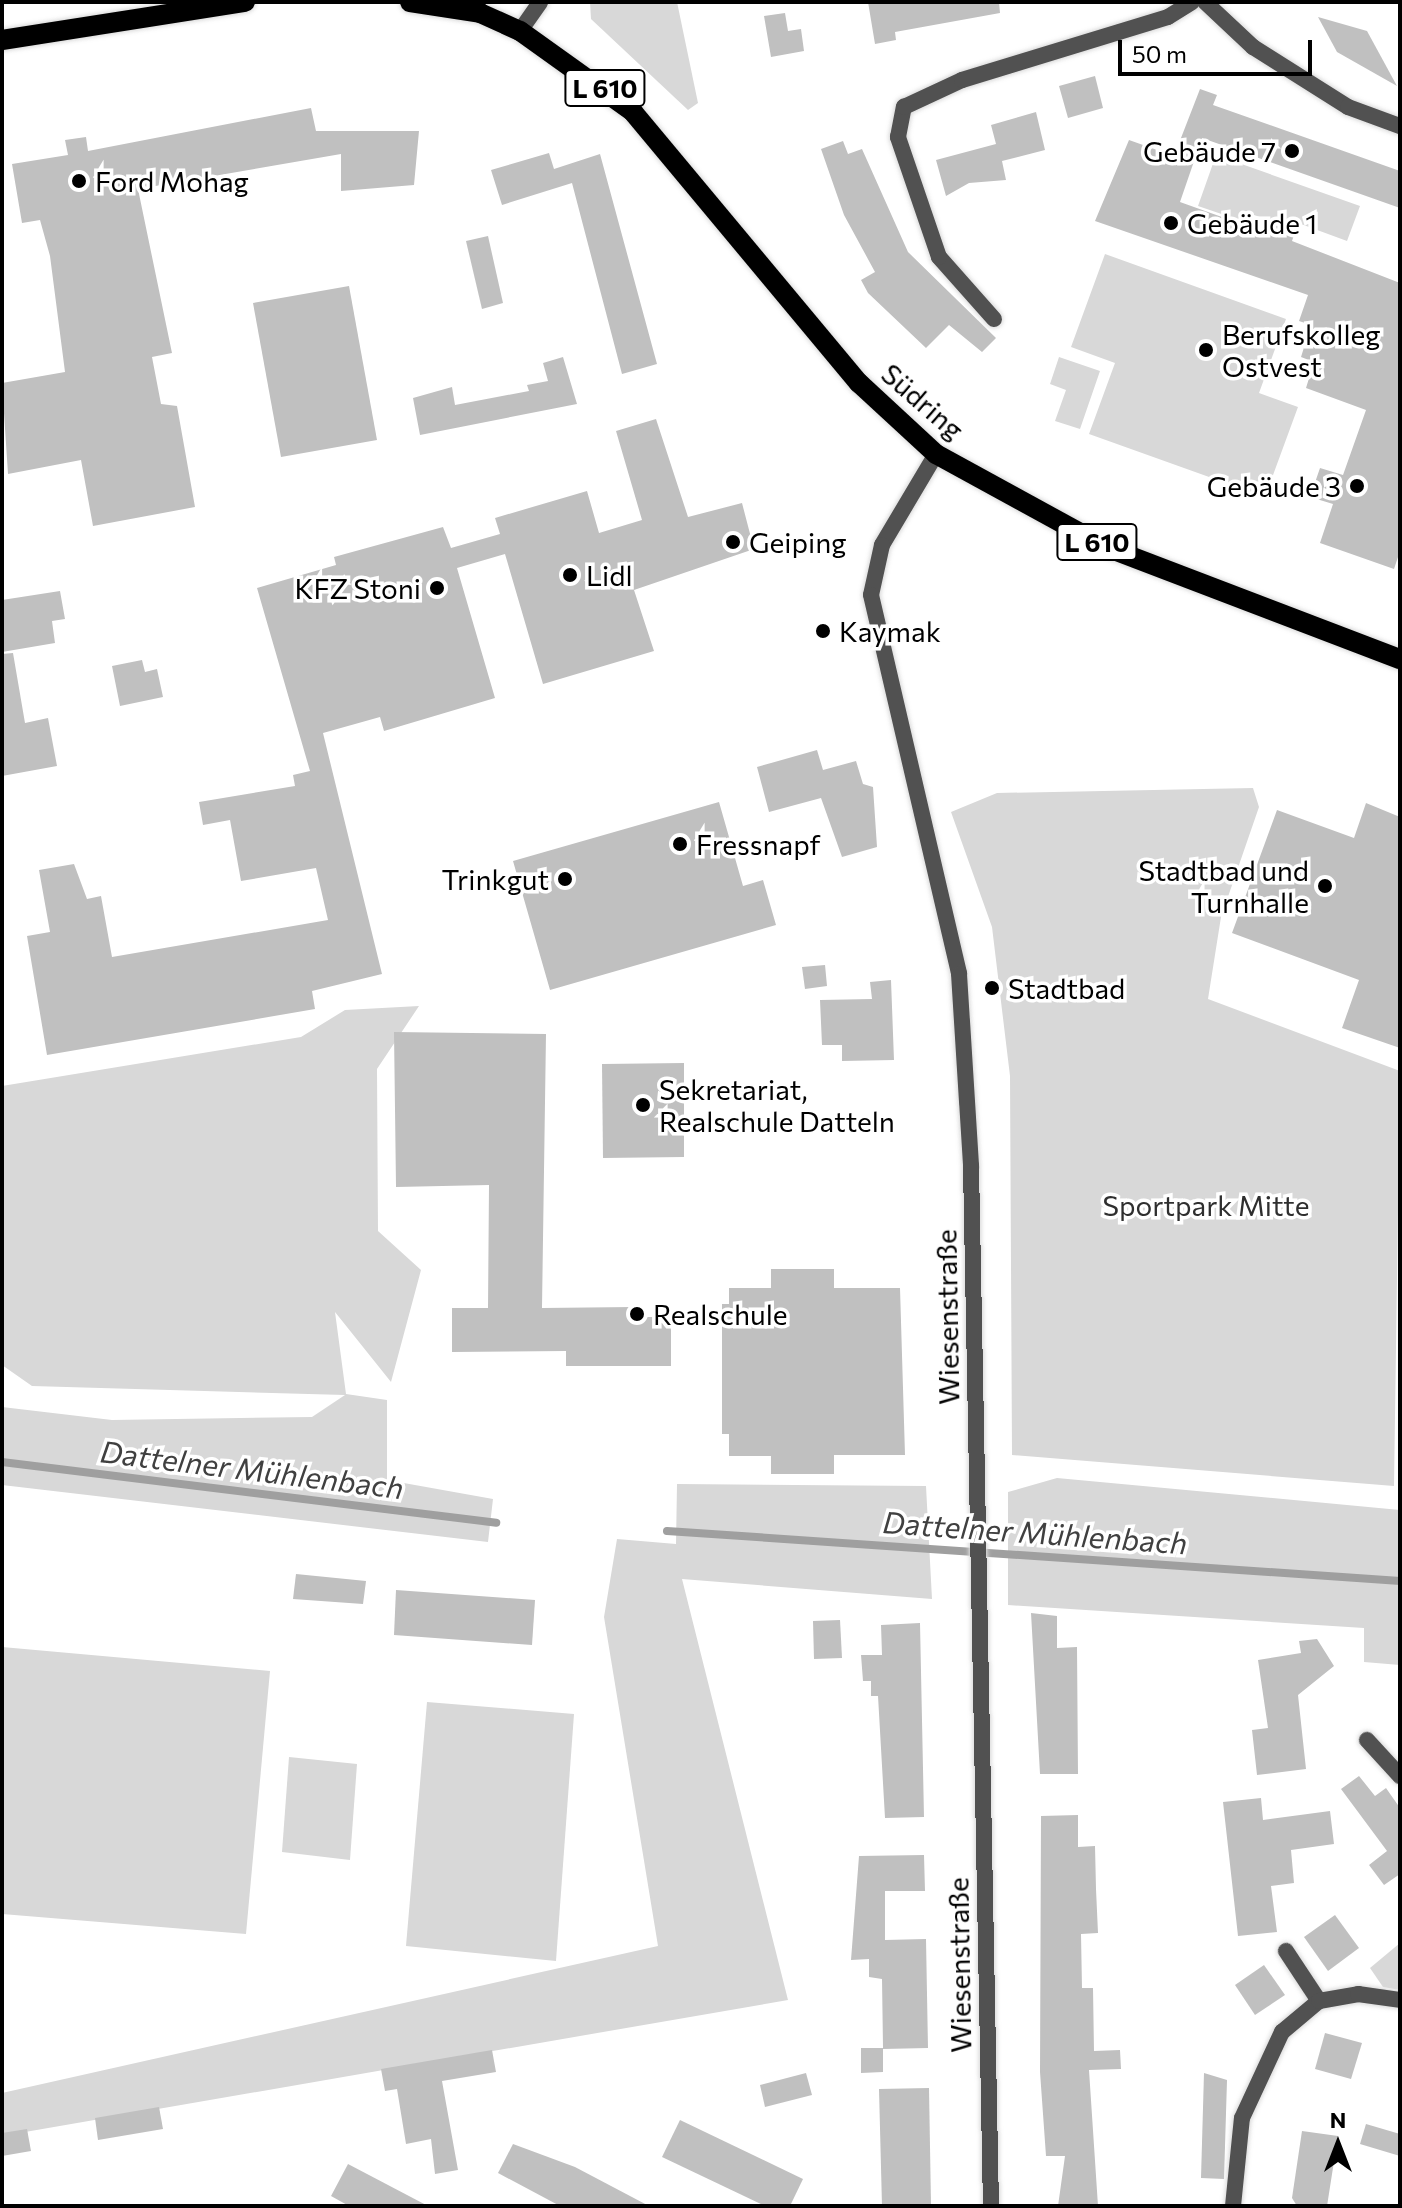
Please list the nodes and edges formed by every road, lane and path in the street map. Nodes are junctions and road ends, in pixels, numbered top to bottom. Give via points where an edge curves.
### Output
1 (245, 2) edge
2 (410, 2) edge
3 (540, 2) edge
4 (1192, 2) edge
5 (1205, 2) edge
6 (485, 8) edge
7 (520, 31) junction
8 (2, 40) edge
9 (1400, 126) edge
10 (994, 319) dead end
11 (936, 454) junction
12 (1400, 659) edge
13 (1367, 1740) dead end
14 (1400, 1776) edge
15 (1286, 1951) dead end
16 (1400, 2000) edge
17 (1319, 2001) junction
18 (991, 2206) edge
19 (1233, 2206) edge

1 - 8 main road
2 - 6 main road, L 610
3 - 7 street
4 - 10 street via 1168,17 962,80 904,107 898,137 939,257
5 - 9 street via 1253,47 1348,107
6 - 7 main road, L 610
7 - 11 main road, Südring / L 610 via 633,112 859,383
11 - 12 main road, Südring / L 610 via 1106,547
11 - 18 street, Wiesenstraße via 882,545 871,595 959,974
13 - 14 street
15 - 17 street
16 - 17 street via 1358,1994
17 - 19 street via 1282,2032 1259,2074 1242,2118

